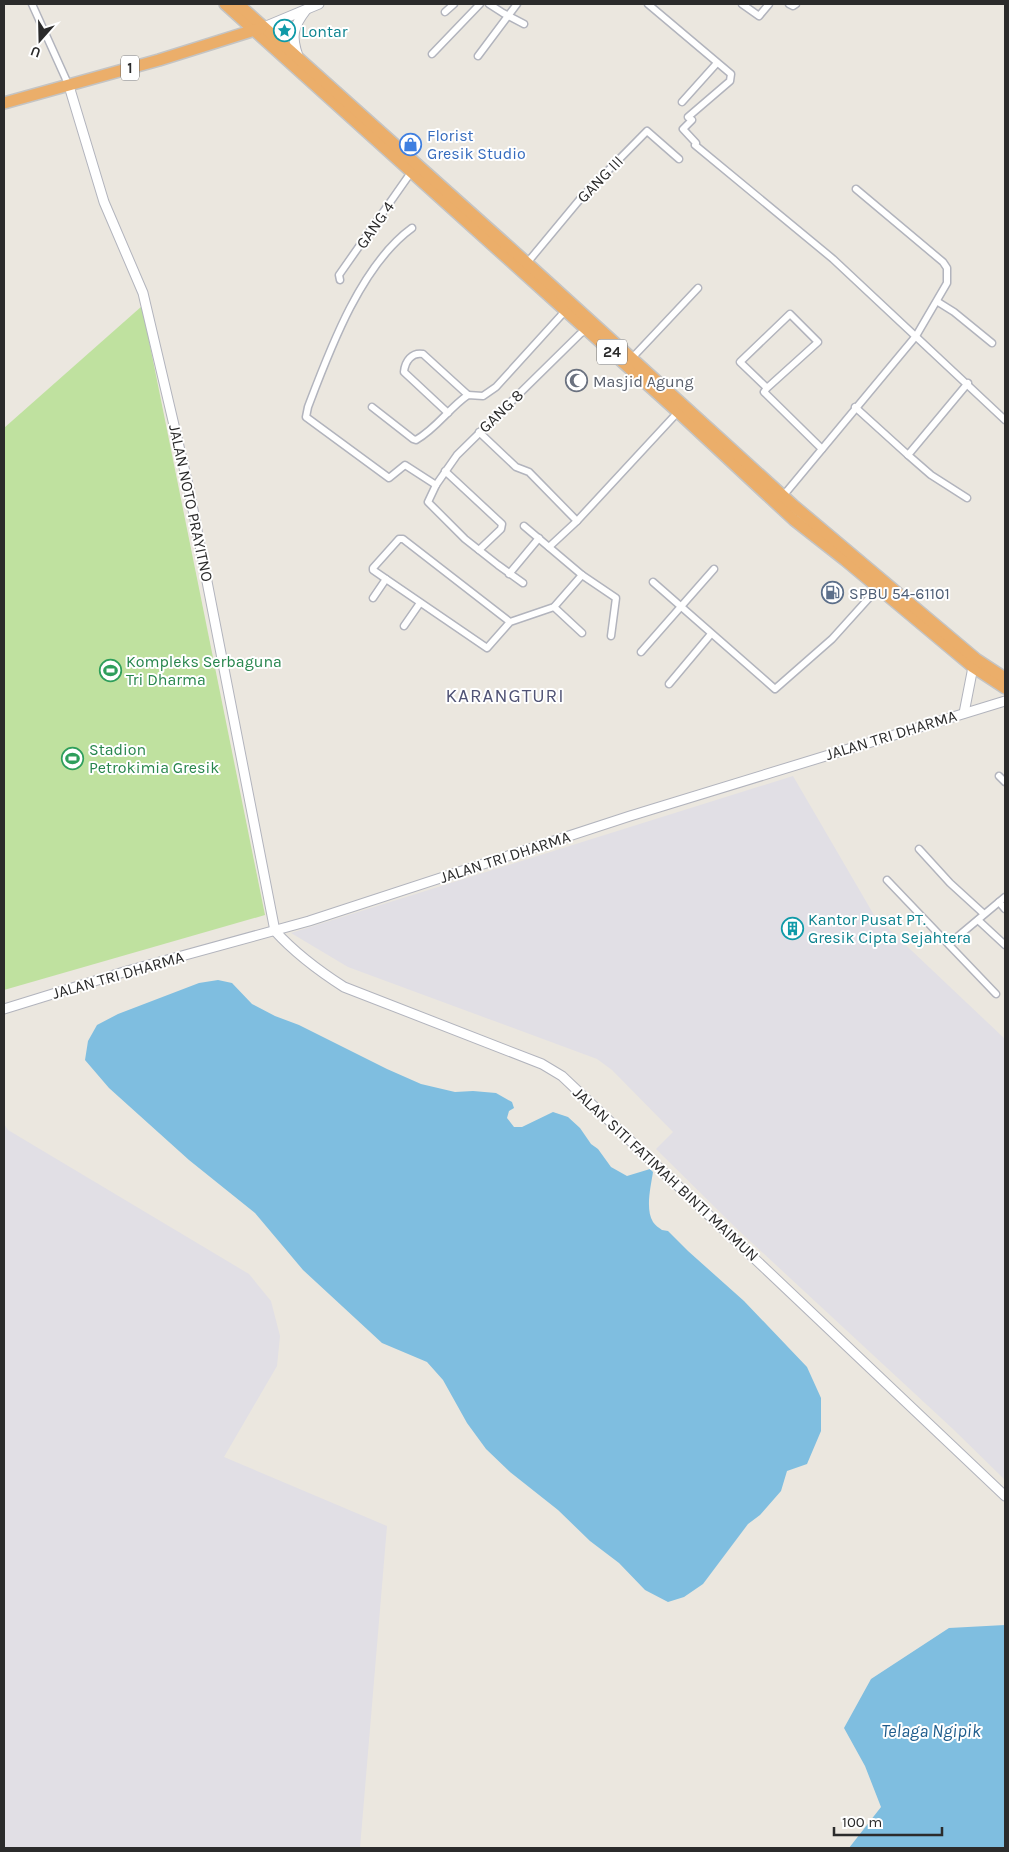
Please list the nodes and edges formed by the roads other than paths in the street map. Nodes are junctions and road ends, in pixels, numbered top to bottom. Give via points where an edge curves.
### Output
1 (32, 4) edge
2 (225, 4) edge
3 (238, 4) edge
4 (319, 4) edge
5 (454, 4) edge
6 (480, 4) edge
7 (489, 4) edge
8 (517, 4) edge
9 (648, 4) edge
10 (742, 4) edge
11 (769, 4) edge
12 (789, 4) edge
13 (796, 4) edge
14 (306, 10) junction
15 (444, 12) dead end
16 (508, 16) junction
17 (524, 24) dead end
18 (260, 28) junction
19 (432, 54) dead end
20 (298, 56) junction
21 (478, 56) dead end
22 (717, 63) junction
23 (69, 86) junction
24 (682, 102) dead end
25 (4, 103) edge
26 (679, 159) dead end
27 (412, 171) junction
28 (856, 189) dead end
29 (412, 228) dead end
30 (527, 263) junction
31 (340, 280) dead end
32 (698, 288) dead end
33 (938, 302) junction
34 (569, 307) junction
35 (587, 329) junction
36 (916, 336) junction
37 (992, 343) dead end
38 (632, 358) junction
39 (968, 383) junction
40 (767, 388) junction
41 (468, 395) junction
42 (372, 407) dead end
43 (855, 408) junction
44 (678, 412) junction
45 (448, 413) junction
46 (1005, 420) edge
47 (479, 432) junction
48 (822, 449) junction
49 (908, 455) junction
50 (445, 471) junction
51 (436, 485) junction
52 (783, 496) junction
53 (967, 498) dead end
54 (577, 521) junction
55 (524, 526) dead end
56 (539, 538) junction
57 (549, 547) junction
58 (479, 550) junction
59 (714, 569) dead end
60 (510, 574) junction
61 (582, 575) junction
62 (386, 579) junction
63 (653, 582) dead end
64 (523, 583) dead end
65 (878, 588) junction
66 (373, 598) dead end
67 (420, 603) junction
68 (554, 607) junction
69 (681, 607) junction
70 (510, 622) junction
71 (404, 626) dead end
72 (582, 633) dead end
73 (711, 634) junction
74 (611, 636) dead end
75 (641, 652) dead end
76 (974, 663) junction
77 (1005, 678) edge
78 (668, 684) dead end
79 (1005, 688) edge
80 (1005, 701) edge
81 (964, 713) junction
82 (999, 776) dead end
83 (1005, 782) edge
84 (919, 849) dead end
85 (887, 880) dead end
86 (1005, 896) edge
87 (999, 902) junction
88 (1005, 908) edge
89 (984, 914) junction
90 (978, 920) junction
91 (275, 931) junction
92 (950, 943) junction
93 (1005, 946) edge
94 (996, 994) dead end
95 (4, 1009) edge
96 (1005, 1496) edge

1 - 23 street
2 - 18 highway
3 - 18 highway
4 - 14 street
5 - 15 street
6 - 19 street
7 - 16 street
8 - 16 street
9 - 22 street
10 - 11 street via 759,16
12 - 13 street
14 - 18 street
14 - 20 street via 293,36
16 - 17 street
16 - 21 street
18 - 20 highway, 24
18 - 23 highway, 1
18 - 27 highway, 24
20 - 30 highway, 24
22 - 24 street
22 - 36 street via 731,74 731,79 688,117 692,120 683,129 695,145 833,259
23 - 25 highway, 1
23 - 91 street, JALAN NOTO PRAYITNO via 104,202 143,293 190,489
26 - 30 street, GANG III via 647,131 581,198
27 - 31 street, GANG 4
27 - 34 highway, 24
28 - 33 street via 943,262 947,268 947,283
29 - 51 street via 393,243 359,293 332,343 306,417 389,478 404,465
30 - 34 highway, 24
32 - 38 street
33 - 36 street
33 - 37 street
34 - 35 highway, 24
34 - 38 highway, 24
34 - 41 street via 496,387 483,396
35 - 44 highway, 24
35 - 47 street, GANG 8
36 - 39 street
36 - 43 street
38 - 52 highway, 24
39 - 46 street
39 - 49 street
40 - 40 street via 818,342 790,314 740,362
40 - 48 street via 765,393
41 - 45 street
41 - 45 street via 423,354 416,352 412,355 405,364 404,372
42 - 45 street via 416,440
43 - 48 street
43 - 49 street
44 - 54 street
44 - 65 highway, 24 via 794,520
47 - 50 street, GANG 8
47 - 54 street via 516,468 529,472
48 - 52 street
49 - 53 street via 931,475
50 - 51 street, GANG 8
50 - 58 street via 502,524 501,529
51 - 58 street, GANG 8 via 428,503
52 - 76 highway, 24
54 - 57 street
55 - 56 street
56 - 57 street
56 - 60 street
57 - 61 street
58 - 60 street
59 - 69 street
60 - 64 street
61 - 68 street
61 - 74 street via 617,600
62 - 66 street
62 - 67 street
62 - 70 street via 373,568 403,539
63 - 69 street
65 - 73 street via 832,639 775,689
65 - 76 highway, 24
67 - 70 street via 487,648
67 - 71 street
68 - 70 street
68 - 72 street
69 - 73 street
69 - 75 street
73 - 78 street
76 - 77 highway, 24
76 - 79 highway, 24
76 - 81 street
80 - 81 street, JALAN TRI DHARMA
81 - 91 street, JALAN TRI DHARMA via 630,816
82 - 83 street
84 - 89 street
85 - 92 street
86 - 87 street
87 - 88 street
87 - 89 street
89 - 90 street
90 - 92 street
90 - 93 street
91 - 95 street, JALAN TRI DHARMA
91 - 96 street, JALAN SITI FATIMAH BINTI MAIMUN via 318,970 344,988 542,1064 562,1076
92 - 94 street

